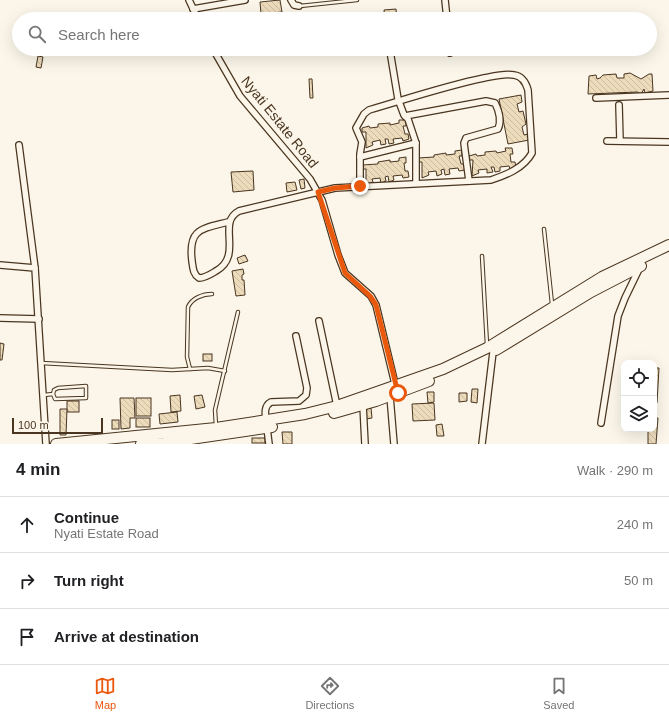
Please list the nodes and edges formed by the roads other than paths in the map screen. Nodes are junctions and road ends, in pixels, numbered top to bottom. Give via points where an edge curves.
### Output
1 (189, 0) edge
2 (245, 0) edge
3 (291, 0) edge
4 (320, 0) edge
5 (357, 0) edge
6 (446, 0) edge
7 (320, 4) junction
8 (299, 6) joint
9 (193, 9) junction
10 (194, 12) edge
11 (447, 12) edge
12 (217, 56) edge
13 (391, 56) edge
14 (669, 96) edge
15 (596, 98) dead end
16 (399, 101) junction
17 (619, 105) dead end
18 (405, 116) junction
19 (607, 141) dead end
20 (620, 141) junction
21 (669, 142) edge
22 (416, 143) junction
23 (19, 145) dead end
24 (360, 157) junction
25 (469, 181) junction
26 (416, 183) junction
27 (360, 186) junction
28 (318, 192) junction
29 (228, 222) junction
30 (544, 229) dead end
31 (669, 245) edge
32 (669, 252) edge
33 (482, 256) dead end
34 (0, 264) edge
35 (642, 265) junction
36 (35, 268) junction
37 (212, 294) dead end
38 (552, 307) junction
39 (238, 312) dead end
40 (0, 318) edge
41 (39, 319) junction
42 (320, 321) dead end
43 (296, 336) dead end
44 (490, 350) junction
45 (41, 363) junction
46 (190, 369) junction
47 (225, 371) junction
48 (394, 392) junction
49 (53, 394) junction
50 (43, 395) junction
51 (363, 405) junction
52 (337, 406) junction
53 (601, 423) dead end
54 (266, 425) junction
55 (216, 428) junction
56 (164, 443) edge
57 (46, 444) edge
58 (56, 444) edge
59 (141, 444) edge
60 (269, 444) edge
61 (365, 444) edge
62 (394, 444) edge
63 (482, 444) edge

1 - 9 street
2 - 9 street
3 - 8 street via 294,5
4 - 7 lane
5 - 7 lane
6 - 11 street
7 - 8 lane
9 - 10 street
12 - 28 street, Nyati Estate Road via 240,96 304,171
13 - 16 street
14 - 15 street
16 - 18 street
16 - 24 street via 369,110 364,114 356,128 362,142
16 - 25 street via 457,84 504,74 515,75 526,83 532,146 532,154 528,161 504,176 491,180
17 - 20 street
18 - 22 street
18 - 25 street via 486,101 494,103 498,110 498,129 466,138 464,143
19 - 20 street
20 - 21 street
22 - 24 street
22 - 26 street
23 - 36 street
24 - 27 street
25 - 26 street
26 - 27 street
27 - 28 street via 330,188
28 - 29 street via 239,211 231,216
28 - 48 street, Nyati Estate Road via 345,273 376,305
29 - 29 street via 231,241 227,262 222,268 199,278 194,272 191,250 194,236 201,229
30 - 38 lane
31 - 38 highway via 602,277
32 - 35 highway
33 - 44 lane
34 - 36 street
35 - 44 highway
35 - 53 street via 618,316
36 - 41 street
37 - 46 lane via 203,294 188,307 187,357
38 - 44 highway
39 - 47 lane
40 - 41 street
41 - 45 street
42 - 52 street
43 - 54 street via 307,388 306,395 299,401 268,404 265,410
44 - 48 highway via 443,368
44 - 63 street
45 - 46 lane
45 - 50 street
46 - 47 lane via 208,368
47 - 55 lane via 215,410
48 - 51 highway
48 - 52 highway
48 - 62 street, Nyati Estate Road
49 - 49 lane via 58,388 86,386 86,398 62,400 55,399
49 - 50 lane
50 - 57 street
51 - 54 highway
51 - 61 street
52 - 54 highway
54 - 55 highway
54 - 56 highway
54 - 60 street
55 - 58 highway
56 - 59 highway

